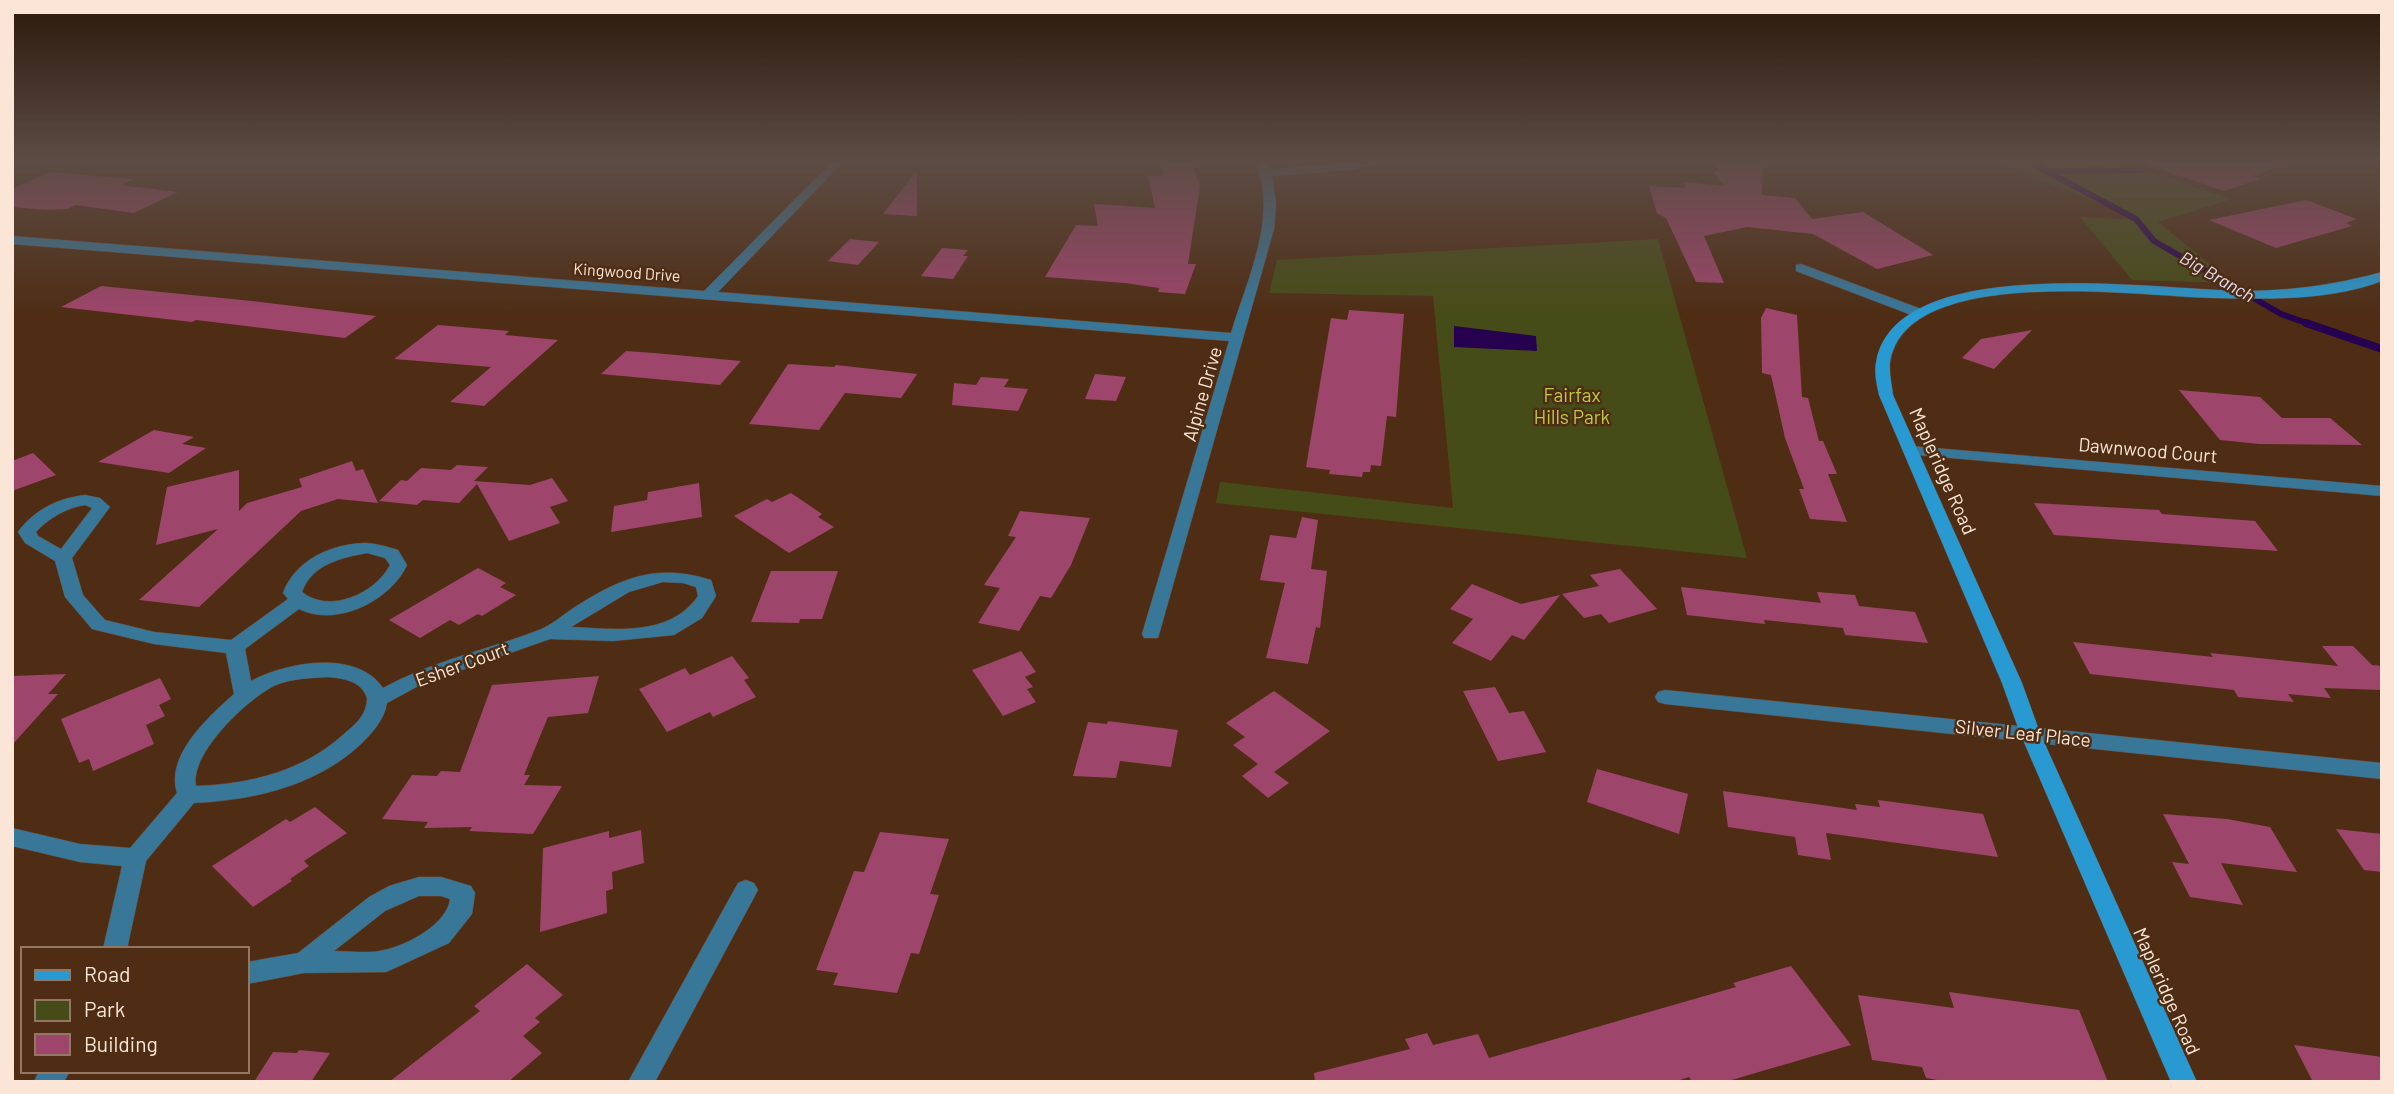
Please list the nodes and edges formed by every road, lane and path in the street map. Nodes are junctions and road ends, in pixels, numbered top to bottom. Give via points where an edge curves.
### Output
1 (788, 213) edge
2 (1270, 213) edge
3 (12, 240) edge
4 (1801, 268) dead end
5 (2382, 276) edge
6 (708, 295) junction
7 (1919, 313) junction
8 (1238, 338) junction
9 (1911, 451) junction
10 (2382, 491) edge
11 (63, 558) dead end
12 (297, 601) junction
13 (549, 633) junction
14 (1151, 634) dead end
15 (235, 647) junction
16 (244, 697) junction
17 (1665, 697) dead end
18 (377, 700) junction
19 (2030, 733) junction
20 (2382, 771) edge
21 (188, 795) junction
22 (12, 837) edge
23 (135, 858) junction
24 (747, 890) dead end
25 (115, 947) edge
26 (304, 962) junction
27 (248, 973) edge
28 (641, 1082) edge
29 (2184, 1082) edge

1 - 6 street
2 - 8 street, Alpine Drive
3 - 6 street, Kingwood Drive
4 - 7 street
5 - 7 street, Mapleridge Road via 2363,285 2276,295 2012,290 1951,299
6 - 8 street, Kingwood Drive
7 - 9 street, Mapleridge Road via 1906,323 1882,362 1886,395
8 - 14 street, Alpine Drive
9 - 10 street, Dawnwood Court
9 - 19 street, Mapleridge Road
11 - 15 street via 74,597 99,625 154,638
12 - 12 street via 292,593 294,584 309,568 332,555 382,549 399,560 394,578 354,603 320,608
12 - 15 street
13 - 13 street, Esher Court via 667,631 695,614 707,596 705,584 670,575 643,579 602,598
13 - 18 street, Esher Court via 415,679
15 - 16 street
16 - 18 street via 274,678 318,670 363,678 375,690
16 - 21 street via 192,756 184,775
17 - 19 street, Silver Leaf Place
18 - 21 street via 367,725 323,764 255,788 223,795
19 - 20 street, Silver Leaf Place
19 - 29 street, Mapleridge Road
21 - 23 street
22 - 23 street via 79,853
23 - 25 street
24 - 28 street
26 - 26 street via 380,901 417,886 448,886 463,893 460,914 440,936 386,961
26 - 27 street

